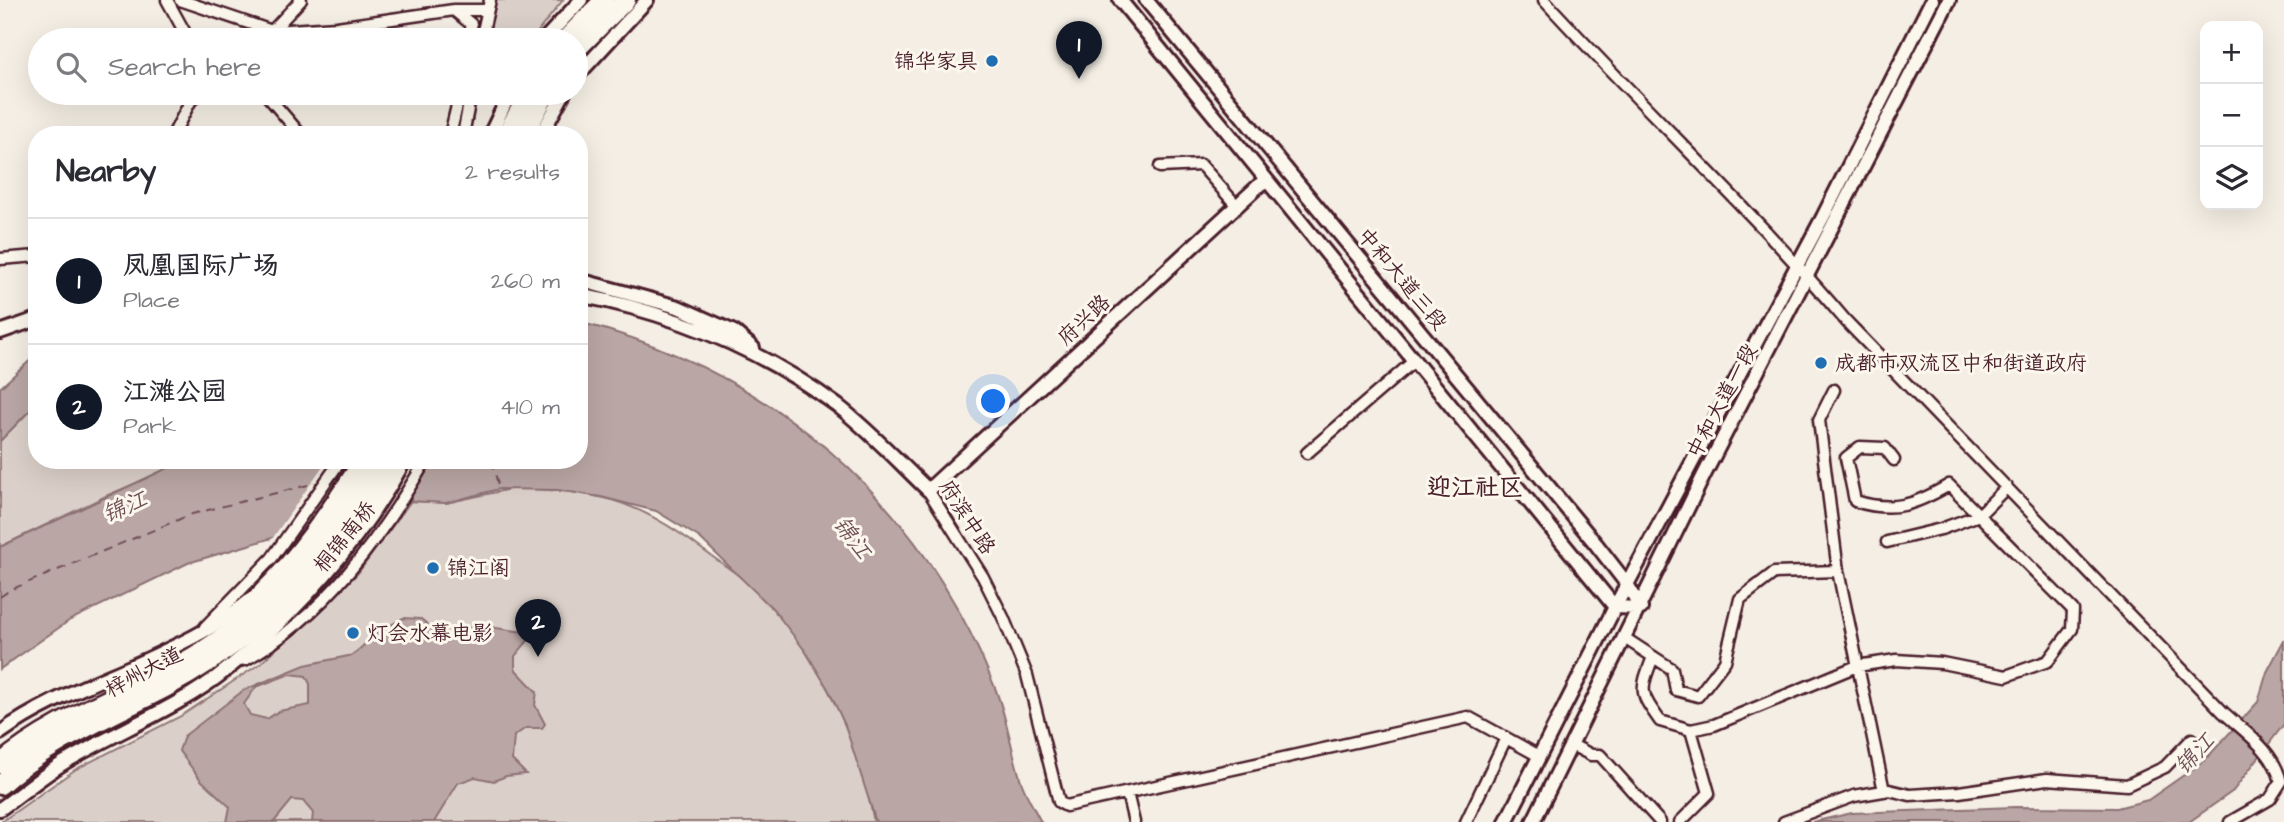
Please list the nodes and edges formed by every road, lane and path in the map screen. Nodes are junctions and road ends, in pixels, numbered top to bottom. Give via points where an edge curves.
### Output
1 (167, 0) edge
2 (180, 0) edge
3 (301, 0) edge
4 (581, 0) edge
5 (604, 0) edge
6 (647, 0) edge
7 (1120, 0) edge
8 (1146, 0) edge
9 (1544, 0) edge
10 (1932, 0) edge
11 (1949, 0) edge
12 (633, 3) edge
13 (488, 5) edge
14 (454, 10) junction
15 (182, 28) edge
16 (263, 28) edge
17 (275, 28) edge
18 (321, 28) edge
19 (472, 28) edge
20 (483, 28) edge
21 (555, 28) edge
22 (577, 28) edge
23 (588, 40) edge
24 (588, 61) edge
25 (186, 105) edge
26 (276, 105) edge
27 (457, 105) edge
28 (469, 105) edge
29 (504, 105) edge
30 (522, 105) edge
31 (540, 105) edge
32 (557, 105) edge
33 (177, 126) edge
34 (294, 126) edge
35 (452, 126) edge
36 (465, 126) edge
37 (494, 126) edge
38 (511, 126) edge
39 (529, 126) edge
40 (546, 126) edge
41 (1160, 167) dead end
42 (1266, 179) junction
43 (1237, 206) junction
44 (28, 257) edge
45 (0, 259) edge
46 (1796, 265) junction
47 (1809, 277) junction
48 (588, 282) edge
49 (588, 297) edge
50 (588, 304) edge
51 (28, 322) edge
52 (0, 332) edge
53 (1414, 361) junction
54 (769, 362) junction
55 (1834, 390) dead end
56 (1307, 453) dead end
57 (1894, 460) dead end
58 (337, 469) edge
59 (354, 469) edge
60 (370, 469) edge
61 (388, 469) edge
62 (400, 469) edge
63 (421, 469) edge
64 (2007, 488) junction
65 (928, 490) junction
66 (1979, 515) junction
67 (1887, 542) dead end
68 (1838, 571) junction
69 (290, 576) junction
70 (1628, 584) junction
71 (1615, 607) junction
72 (1641, 608) junction
73 (243, 622) junction
74 (1626, 639) junction
75 (164, 652) junction
76 (1653, 657) junction
77 (1857, 667) junction
78 (226, 670) junction
79 (1691, 730) junction
80 (0, 733) edge
81 (1506, 738) junction
82 (2192, 739) dead end
83 (1572, 745) junction
84 (1539, 756) junction
85 (0, 764) edge
86 (0, 785) edge
87 (1884, 791) junction
88 (1127, 793) junction
89 (0, 809) edge
90 (1134, 822) edge
91 (1466, 822) edge
92 (1506, 822) edge
93 (1533, 822) edge
94 (1660, 822) edge
95 (1680, 822) edge
96 (1784, 822) edge
97 (2230, 822) edge

1 - 15 street
2 - 16 street
3 - 17 street
4 - 21 main road
5 - 22 highway
6 - 12 main road
7 - 42 main road
8 - 70 main road, 中和大道三段
9 - 46 street
10 - 46 main road, 中和大道一段
11 - 47 main road, 中和大道一段
12 - 23 highway
12 - 24 main road
13 - 14 street
13 - 20 street
14 - 18 street
14 - 19 street
25 - 33 street
26 - 34 street
27 - 35 street
28 - 36 street
29 - 37 main road
30 - 38 highway
31 - 39 highway
32 - 40 main road
41 - 43 street via 1201,165
42 - 43 main road, 府兴路
42 - 53 main road
43 - 65 main road, 府兴路
44 - 45 street
46 - 47 street
46 - 70 main road, 中和大道一段
47 - 64 street
47 - 72 main road, 中和大道一段 via 1704,475
48 - 54 main road via 714,321
49 - 54 main road, 府滨中路 via 677,320
50 - 54 main road via 655,319
51 - 52 main road
53 - 56 street
53 - 71 main road
54 - 65 main road, 府滨中路 via 839,408
55 - 68 street via 1819,420
57 - 66 street via 1885,448 1860,447 1846,458 1855,501 1880,509 1921,502 1949,485
58 - 69 street, 桐锦南桥
59 - 69 main road, 桐锦南桥
60 - 69 highway, 桐锦南桥 via 344,510
61 - 69 highway, 桐锦南桥 via 346,531
62 - 69 main road, 桐锦南桥 via 379,504
63 - 78 street, 桐锦南桥 via 358,561 318,604 258,652
64 - 66 street
64 - 97 street via 2277,764 2281,782 2270,799
65 - 88 street, 府滨中路 via 1003,617 1027,675 1059,802 1072,806
66 - 67 street
66 - 77 street via 2073,610 2072,629 2048,661 2006,676 1941,663 1895,660
68 - 76 street via 1774,573 1740,600 1725,661 1698,696 1676,690 1672,669
68 - 77 street
69 - 73 highway, 梓州大道
69 - 75 main road
69 - 78 main road
69 - 86 highway, 梓州大道 via 233,647 166,688 68,737
70 - 71 main road, 中和大道一段
70 - 72 main road, 中和大道三段
71 - 72 main road
71 - 84 main road, 中和大道一段
72 - 74 main road, 中和大道一段
73 - 75 main road
73 - 85 highway, 梓州大道 via 184,662 57,728
74 - 76 street
74 - 83 main road, 中和大道一段
75 - 80 main road via 52,701
76 - 79 street via 1643,698 1660,722
77 - 79 street
77 - 87 street
78 - 89 main road via 62,764
79 - 95 street via 1709,793
81 - 84 street
81 - 88 street via 1468,717
81 - 91 street
82 - 87 street via 2165,767 2127,785 2047,779 1959,792
83 - 93 main road, 中和大道一段
83 - 94 street via 1600,755
84 - 92 main road, 中和大道一段
87 - 96 street via 1854,796
88 - 90 street

